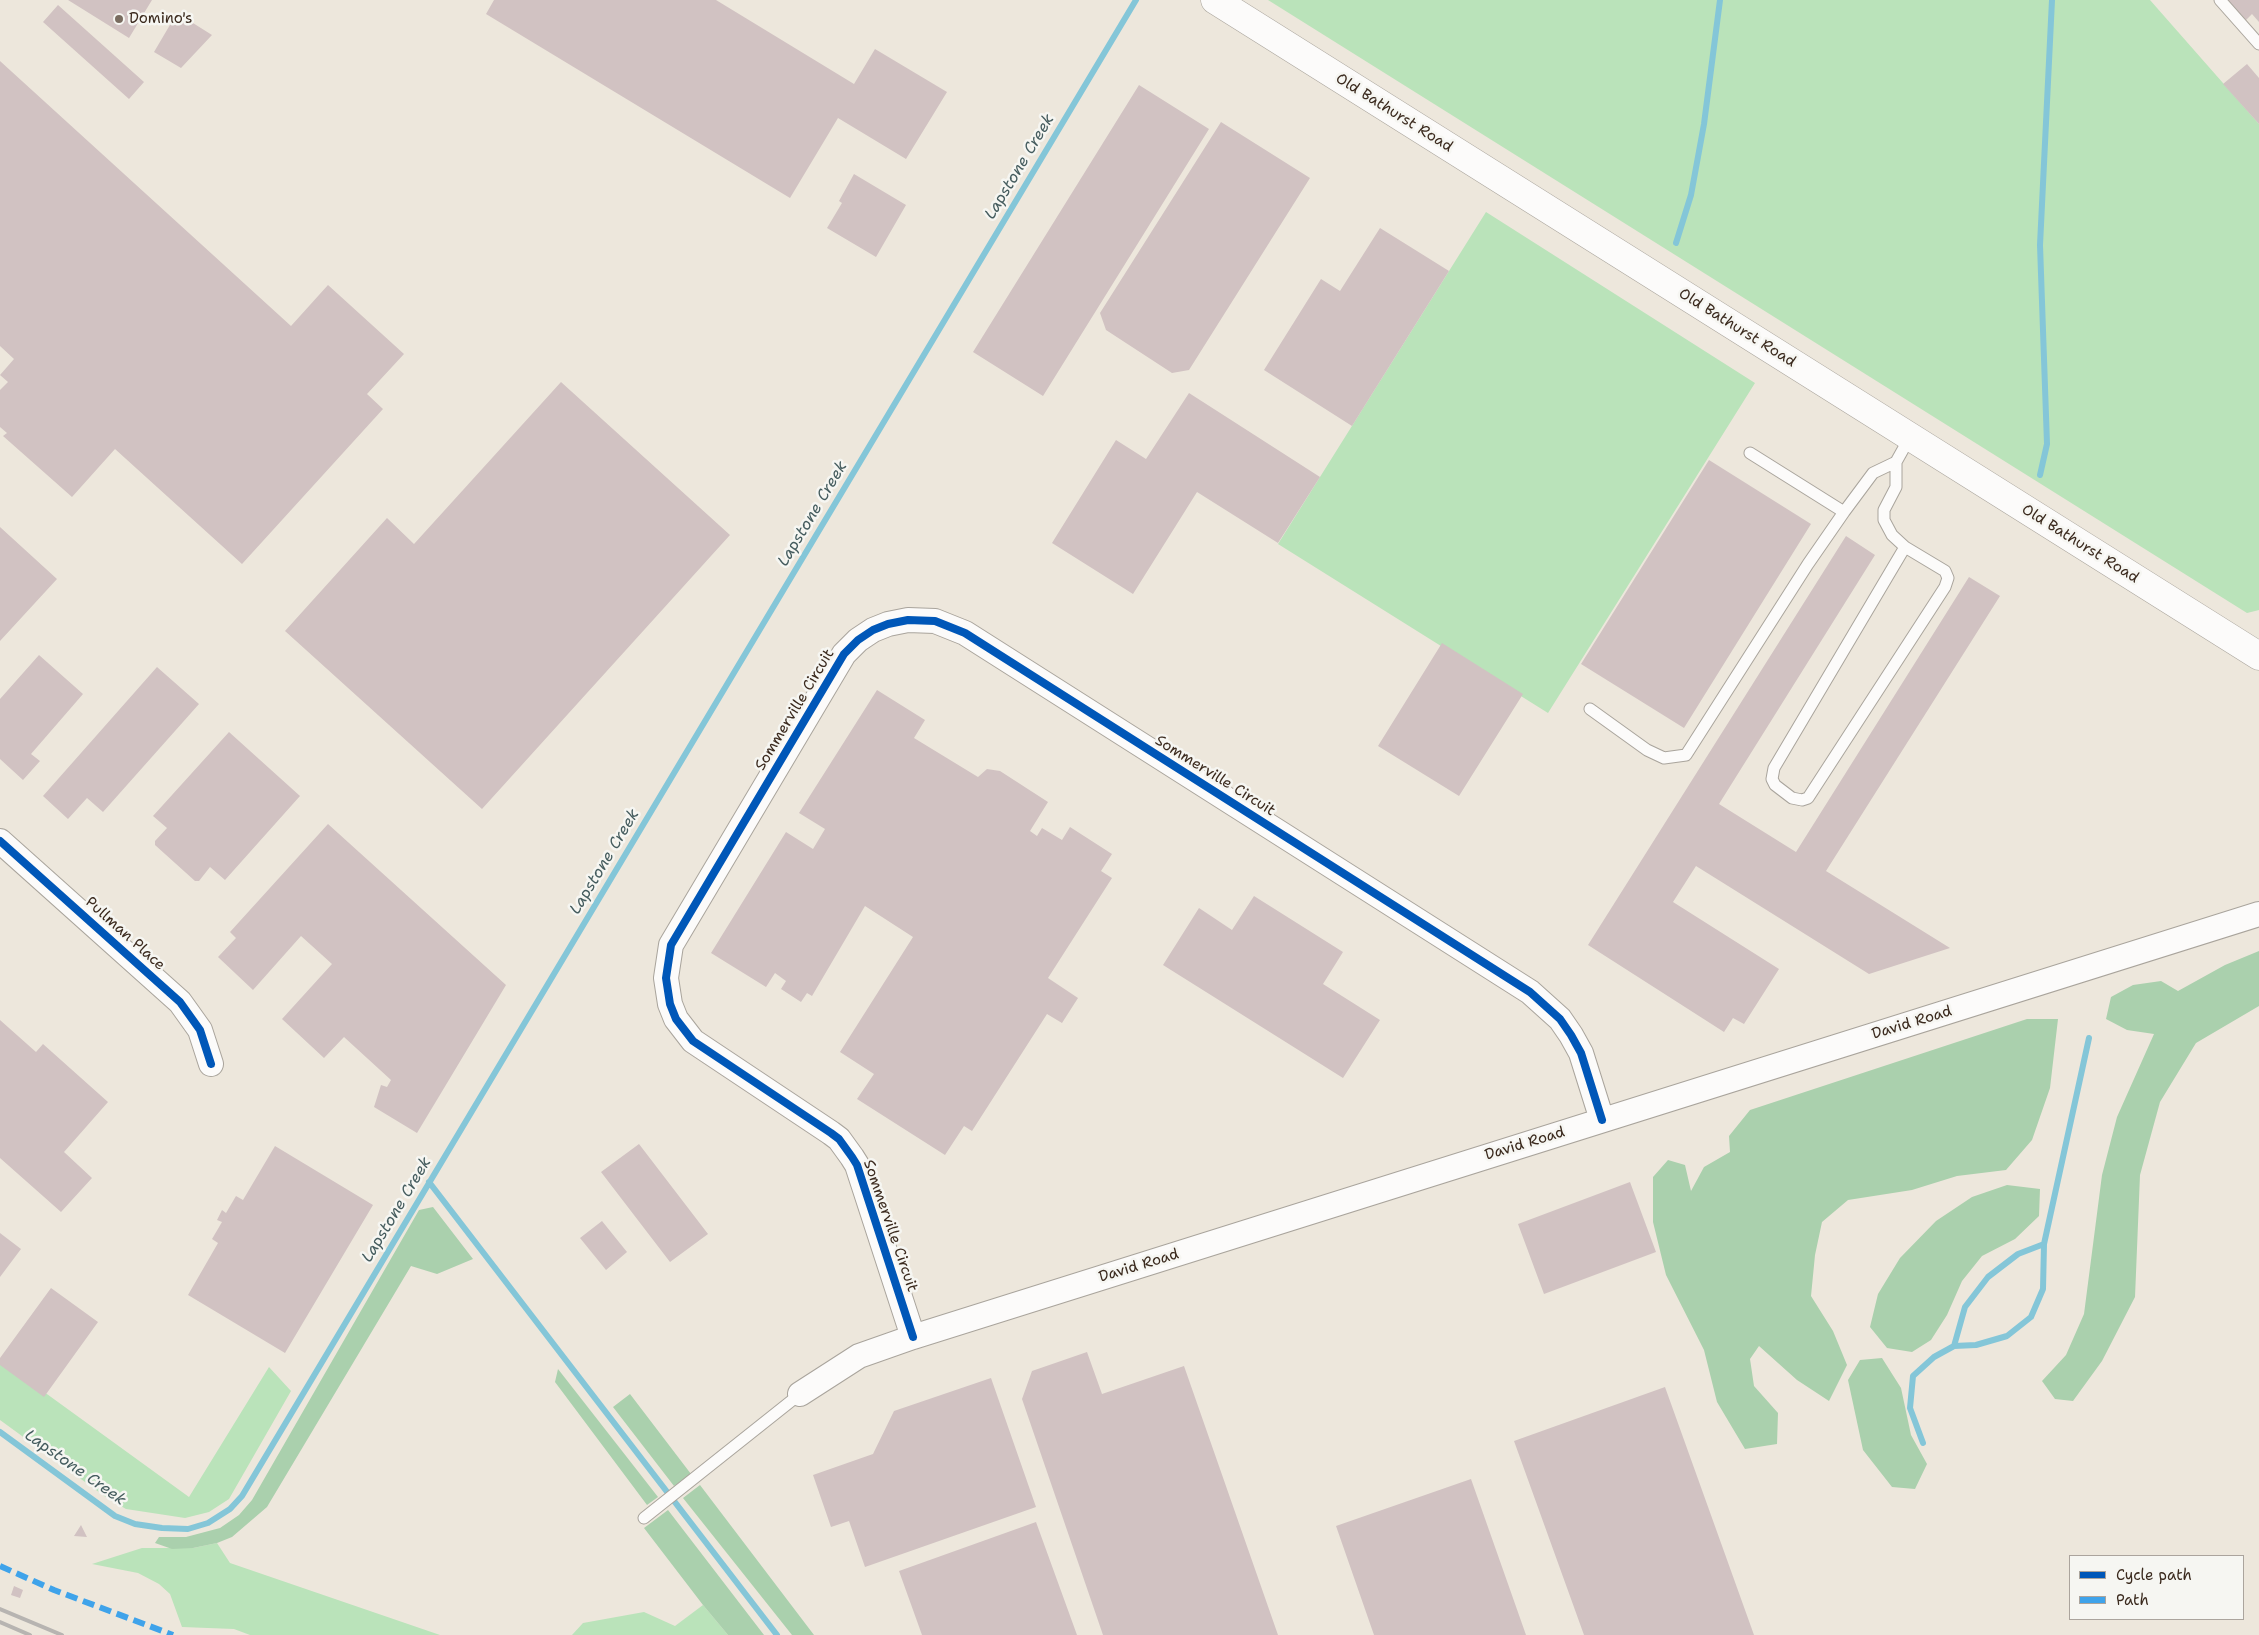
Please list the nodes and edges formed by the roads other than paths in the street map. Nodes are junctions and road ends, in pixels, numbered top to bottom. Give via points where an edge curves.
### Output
1 (1215, 0) edge
2 (2220, 0) edge
3 (2259, 44) edge
4 (1910, 437) junction
5 (1750, 453) dead end
6 (1896, 462) junction
7 (1844, 512) junction
8 (1905, 547) junction
9 (2259, 656) edge
10 (1590, 709) dead end
11 (0, 841) edge
12 (2259, 914) edge
13 (211, 1064) dead end
14 (1602, 1120) junction
15 (913, 1337) junction
16 (800, 1394) joint
17 (644, 1518) dead end

1 - 4 main road, Old Bathurst Road
2 - 3 lane
4 - 6 lane
4 - 9 main road, Old Bathurst Road
5 - 7 lane
6 - 7 lane via 1873,473
6 - 8 lane via 1896,487 1884,510 1884,520 1892,536
7 - 10 lane via 1686,755 1664,758 1647,750
8 - 8 lane via 1945,571 1948,578 1945,587 1808,798 1792,798 1775,785 1772,779 1774,768
11 - 13 street, Pullman Place via 180,1002 200,1030
12 - 14 street, David Road
14 - 15 street, David Road
14 - 15 street, Sommerville Circuit via 1581,1052 1556,1014 1530,992 965,633 935,621 908,620 888,624 858,640 844,654 671,945 666,978 676,1019 693,1041 831,1133 852,1157
15 - 16 street, David Road via 860,1356
16 - 17 lane

